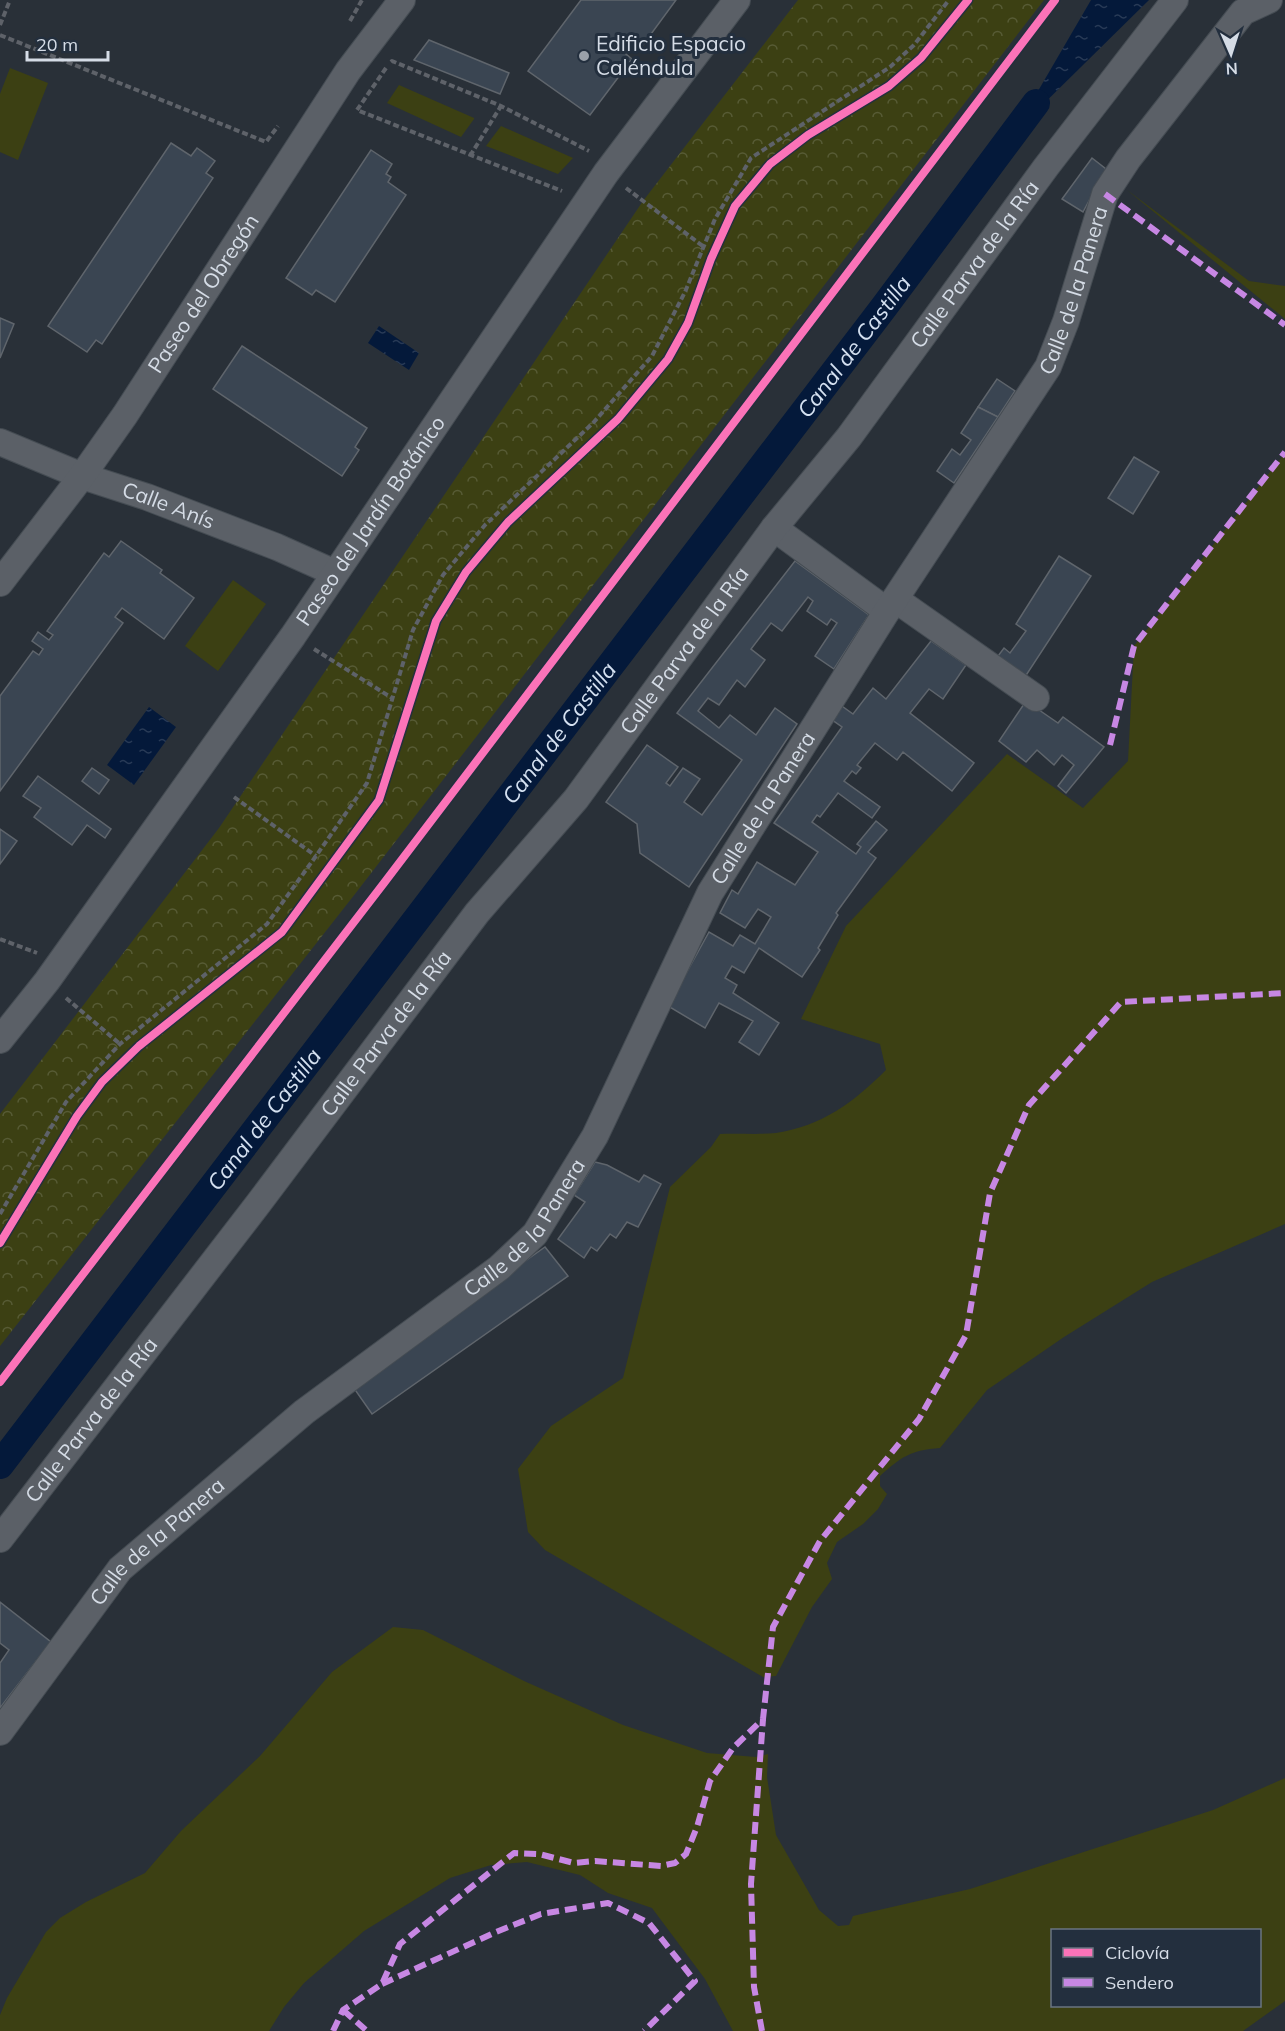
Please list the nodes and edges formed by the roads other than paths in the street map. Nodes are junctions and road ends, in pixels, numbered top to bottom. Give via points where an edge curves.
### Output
1 (402, 0) edge
2 (737, 0) edge
3 (1175, 0) edge
4 (1269, 0) edge
5 (1236, 6) edge
6 (0, 442) edge
7 (82, 476) junction
8 (774, 528) junction
9 (335, 573) junction
10 (0, 584) edge
11 (891, 605) junction
12 (1036, 698) dead end
13 (0, 1040) edge
14 (0, 1539) edge
15 (0, 1732) edge

1 - 7 street, Paseo del Obregón via 348,71
2 - 9 street, Paseo del Jardín Botánico via 606,173
3 - 8 street, Calle Parva de la Ría via 1046,167 849,437
4 - 5 street, Calle de la Panera
5 - 11 street, Calle de la Panera via 1105,194 1048,367
6 - 7 street, Calle Anís
7 - 9 street, Calle Anís via 158,501
7 - 10 street, Paseo del Obregón
8 - 11 street
8 - 14 street, Calle Parva de la Ría via 576,799 477,913
9 - 13 street, Paseo del Jardín Botánico via 54,971
11 - 12 street
11 - 15 street, Calle de la Panera via 710,892 595,1136 535,1234 499,1268 304,1412 120,1569

